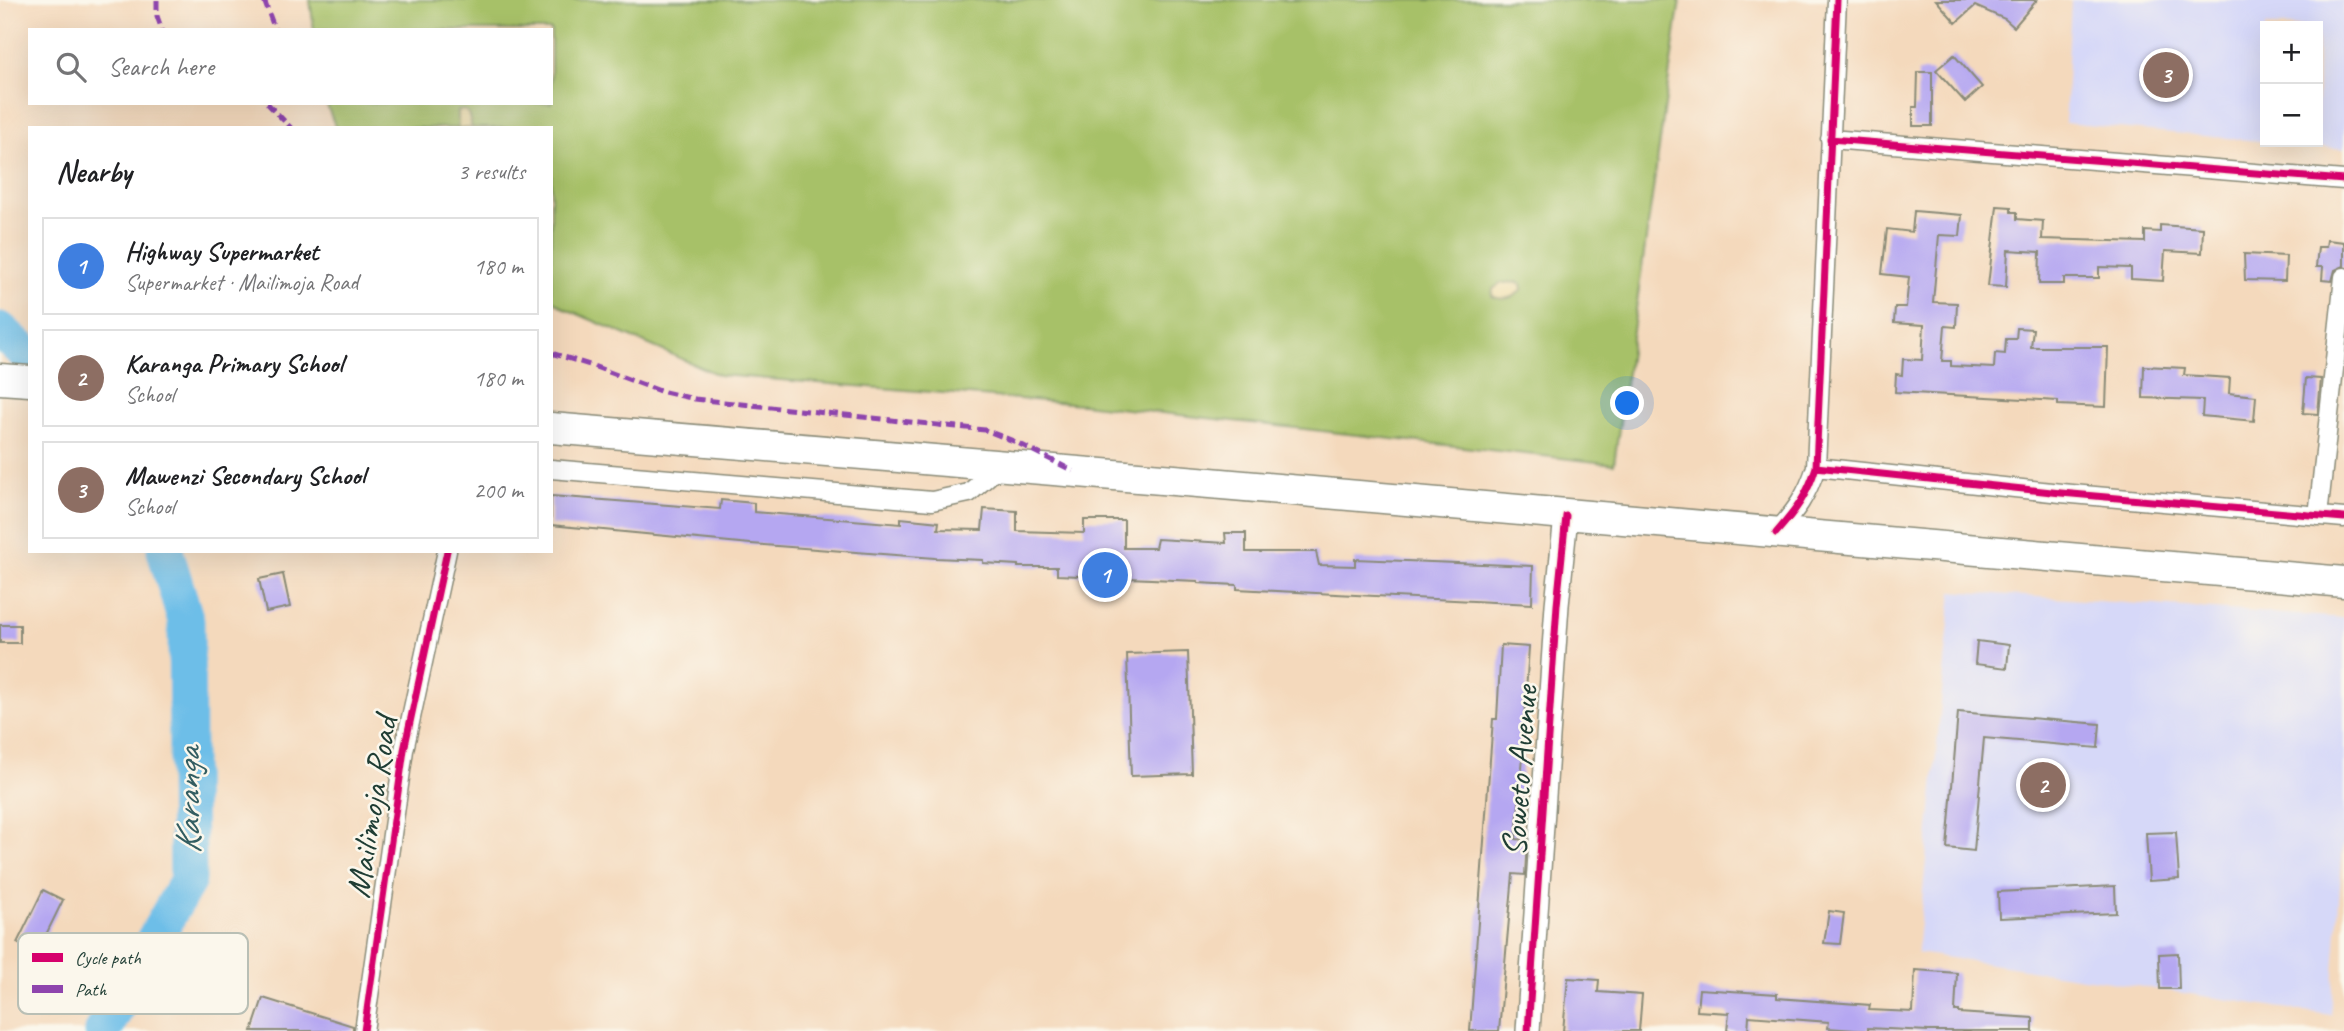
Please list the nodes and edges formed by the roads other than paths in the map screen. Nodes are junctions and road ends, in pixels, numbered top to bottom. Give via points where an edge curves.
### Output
1 (1837, 0) edge
2 (1830, 139) junction
3 (2344, 180) edge
4 (2344, 277) edge
5 (0, 379) edge
6 (28, 381) edge
7 (553, 428) edge
8 (1002, 464) junction
9 (1816, 467) junction
10 (553, 470) edge
11 (1566, 516) junction
12 (2318, 516) junction
13 (2344, 518) edge
14 (1776, 533) junction
15 (447, 553) edge
16 (2344, 582) edge
17 (364, 1031) edge
18 (1528, 1031) edge

1 - 2 street
2 - 3 street
2 - 9 street
4 - 12 street
5 - 6 highway
7 - 8 highway
8 - 10 street via 969,493 932,501
8 - 11 highway
9 - 12 street
9 - 14 street via 1800,506
11 - 14 highway
11 - 18 street, Soweto Avenue
12 - 13 street
14 - 16 highway
15 - 17 street, Mailimoja Road via 404,751

